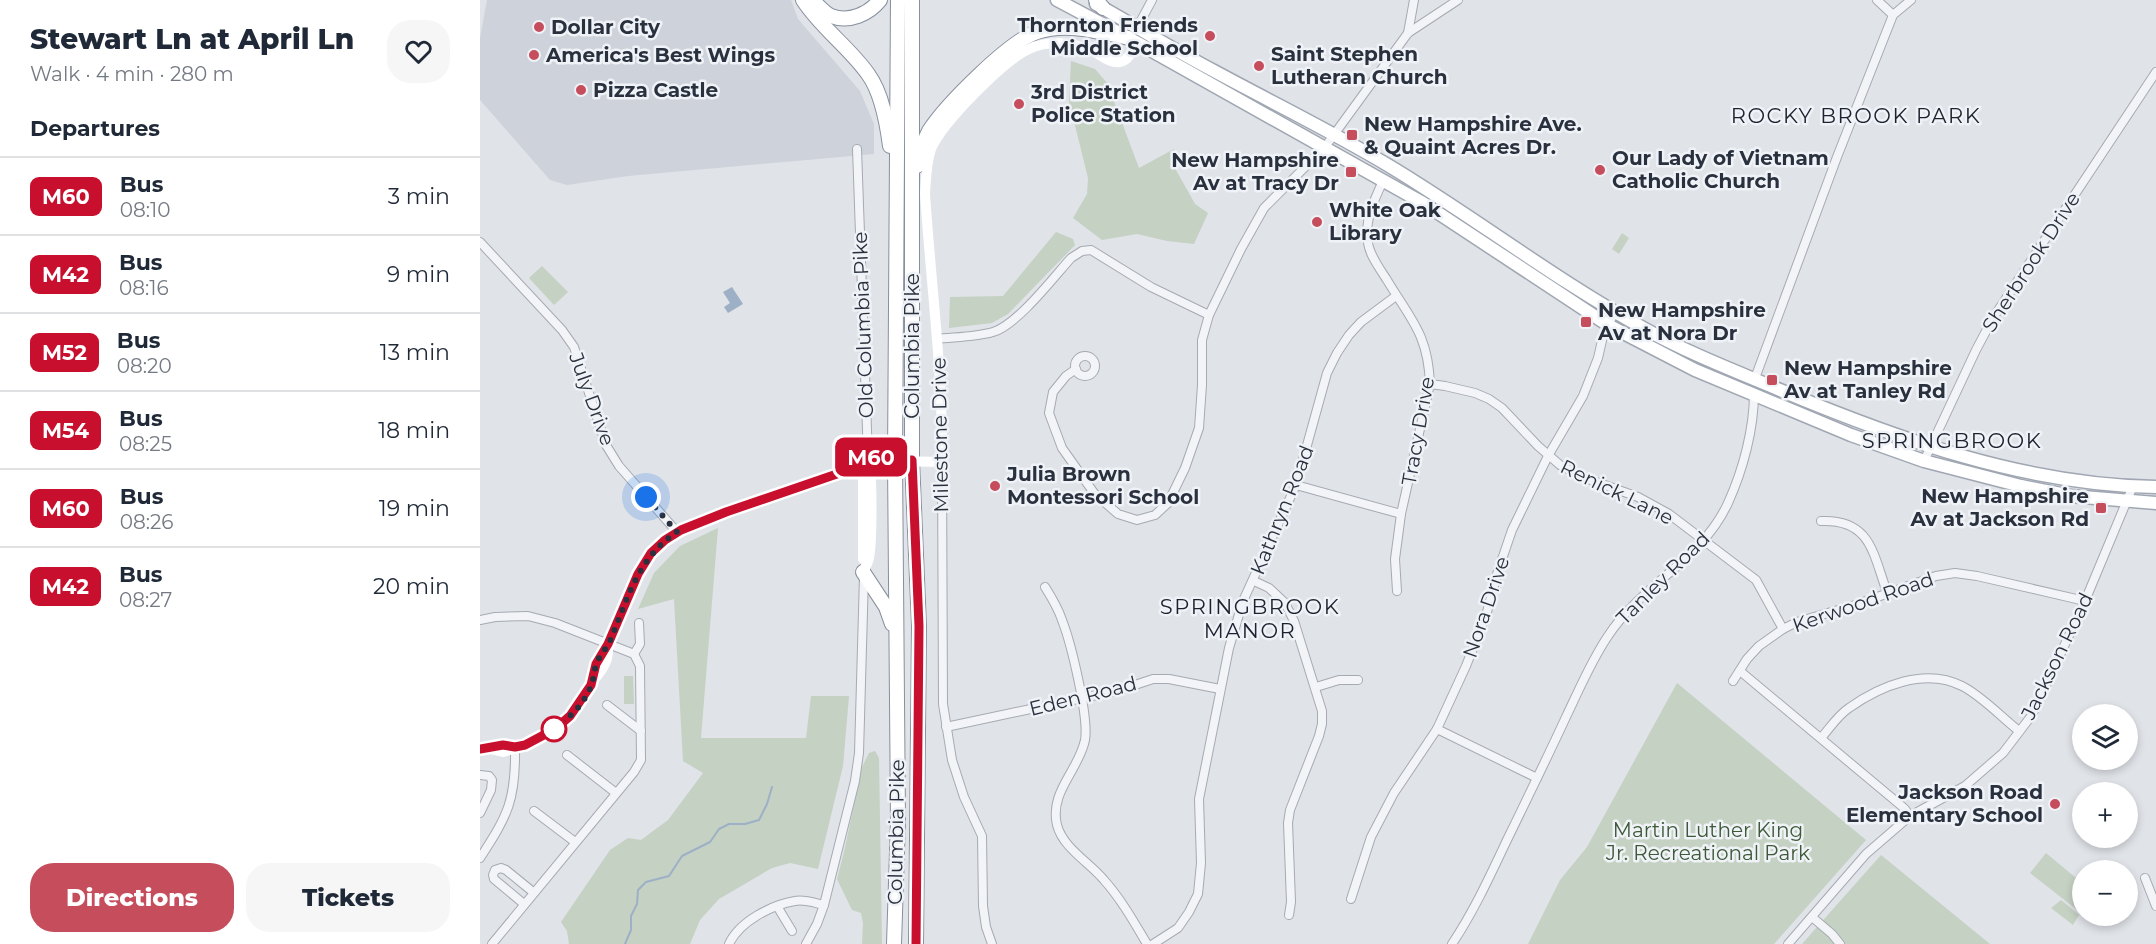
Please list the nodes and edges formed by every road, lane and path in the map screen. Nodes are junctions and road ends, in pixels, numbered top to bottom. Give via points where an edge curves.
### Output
1 (802, 0) edge
2 (812, 0) edge
3 (880, 0) edge
4 (898, 0) edge
5 (912, 0) edge
6 (1090, 0) edge
7 (1152, 0) edge
8 (1414, 0) edge
9 (1458, 0) edge
10 (1877, 0) edge
11 (1911, 0) edge
12 (1062, 3) edge
13 (1100, 4) edge
14 (1893, 15) junction
15 (1408, 33) junction
16 (1134, 36) junction
17 (2156, 72) edge
18 (1334, 134) junction
19 (1325, 147) junction
20 (857, 149) dead end
21 (1383, 181) junction
22 (913, 183) junction
23 (897, 194) junction
24 (1470, 217) junction
25 (1462, 229) junction
26 (480, 242) edge
27 (1396, 296) junction
28 (1615, 311) junction
29 (1209, 315) junction
30 (1608, 325) junction
31 (937, 339) junction
32 (1076, 369) dead end
33 (1754, 379) junction
34 (1430, 384) junction
35 (1754, 394) junction
36 (1930, 446) junction
37 (1548, 456) junction
38 (912, 460) junction
39 (895, 461) junction
40 (1924, 461) junction
41 (942, 462) junction
42 (867, 464) junction
43 (1296, 485) junction
44 (2133, 486) junction
45 (2156, 487) edge
46 (2127, 501) junction
47 (2156, 502) edge
48 (1401, 514) junction
49 (1821, 521) dead end
50 (677, 532) junction
51 (1704, 541) junction
52 (867, 576) junction
53 (1254, 581) junction
54 (1046, 587) dead end
55 (1397, 591) dead end
56 (1887, 592) junction
57 (895, 596) junction
58 (918, 598) junction
59 (2085, 602) junction
60 (480, 620) edge
61 (639, 623) dead end
62 (1783, 629) junction
63 (896, 634) junction
64 (608, 644) junction
65 (634, 654) junction
66 (1740, 671) junction
67 (1358, 680) dead end
68 (1733, 681) dead end
69 (1316, 687) junction
70 (1220, 689) junction
71 (1082, 699) junction
72 (607, 705) dead end
73 (946, 727) junction
74 (1437, 729) junction
75 (641, 730) junction
76 (2019, 731) junction
77 (1821, 738) junction
78 (515, 747) junction
79 (483, 748) edge
80 (567, 755) dead end
81 (480, 775) edge
82 (1537, 778) junction
83 (616, 794) junction
84 (534, 811) dead end
85 (480, 813) edge
86 (1910, 816) junction
87 (575, 842) junction
88 (480, 858) edge
89 (2145, 878) dead end
90 (533, 892) junction
91 (1351, 899) dead end
92 (524, 904) junction
93 (824, 905) junction
94 (777, 906) junction
95 (2156, 906) edge
96 (1288, 915) dead end
97 (1812, 917) junction
98 (792, 931) dead end
99 (492, 944) edge
100 (729, 944) edge
101 (806, 944) edge
102 (894, 944) edge
103 (916, 944) edge
104 (992, 944) edge
105 (1147, 944) edge
106 (1153, 944) edge
107 (1452, 944) edge
108 (1788, 944) edge
109 (1840, 944) edge

1 - 23 highway via 870,76 888,129
2 - 3 highway via 839,18 862,15
4 - 23 highway, Columbia Pike
5 - 22 highway, Columbia Pike
6 - 13 main road
7 - 16 street, Milestone Drive
8 - 15 street
9 - 15 street
10 - 14 street
11 - 14 street, Tanley Road
12 - 16 main road
13 - 16 main road
14 - 33 street, Tanley Road
15 - 18 street
16 - 18 main road via 1168,51 1174,49
16 - 19 main road via 1236,99
16 - 22 highway via 1064,27 1026,36 1004,52 943,113 925,140
16 - 31 street, Milestone Drive via 1127,59 1120,63 1072,44 1042,44 1027,50 987,82 939,133 926,167 925,194
17 - 36 street, Sherbrook Drive via 1993,318
18 - 19 street
18 - 24 main road
19 - 21 main road
19 - 29 street via 1264,208
20 - 42 street, Old Columbia Pike
21 - 25 main road
21 - 27 street, Tracy Drive via 1371,208 1368,243
22 - 38 highway, Columbia Pike
23 - 39 highway, Columbia Pike
24 - 25 main road
24 - 28 main road
25 - 30 main road
26 - 50 street, July Drive via 574,347 606,445 619,466
27 - 34 street, Tracy Drive via 1425,345
27 - 43 street, Kathryn Road via 1361,322 1337,352
28 - 30 street, Nora Drive
28 - 33 main road via 1670,342
29 - 31 street via 1151,287 1091,250 1071,258 1004,328
29 - 32 street via 1202,340 1199,428 1168,503 1155,515 1137,520 1118,514 1094,493 1062,448 1049,413 1053,392
30 - 35 main road via 1670,359
30 - 37 street, Nora Drive via 1583,396
31 - 41 street, Milestone Drive
33 - 35 street, Tanley Road
33 - 36 main road
34 - 37 street, Renick Lane via 1489,399
34 - 48 street, Tracy Drive
35 - 40 main road
35 - 51 street, Tanley Road via 1737,482
36 - 40 street, Sherbrook Drive
36 - 44 main road via 2026,472
37 - 51 street, Renick Lane via 1588,480 1653,504
37 - 74 street, Nora Drive via 1512,530 1467,666
38 - 39 street
38 - 41 street
38 - 58 highway, Columbia Pike
39 - 42 street via 888,457
39 - 57 highway, Columbia Pike
40 - 46 main road via 2071,496
41 - 73 street, Milestone Drive via 942,668
42 - 50 street
42 - 52 street, Old Columbia Pike
43 - 48 street
43 - 53 street, Kathryn Road
44 - 45 main road
44 - 46 street, Jackson Road
46 - 47 main road
46 - 59 street, Jackson Road
48 - 55 street, Tracy Drive via 1395,559
49 - 56 street via 1838,520 1862,532
50 - 64 street via 651,553 638,574
51 - 62 street, Renick Lane via 1756,580
51 - 82 street, Tanley Road via 1625,612 1607,638
52 - 57 highway
52 - 63 highway via 886,607
52 - 93 street, Old Columbia Pike via 859,753
53 - 69 street via 1285,603
53 - 70 street, Kathryn Road via 1236,622
54 - 71 street via 1069,639
56 - 59 street, Kerwood Road via 1955,573
56 - 62 street, Kerwood Road
57 - 58 highway
57 - 63 highway, Columbia Pike
58 - 103 highway, Columbia Pike
59 - 76 street, Jackson Road via 2042,698
60 - 64 street via 528,616
61 - 65 street via 640,644
62 - 66 street, Kerwood Road via 1759,646
63 - 102 highway, Columbia Pike via 898,821
64 - 65 street
64 - 78 street via 605,667 570,716 555,729
65 - 75 street via 640,666
66 - 68 street, Kerwood Road
66 - 77 street
67 - 69 street via 1339,680
69 - 96 street via 1322,724 1288,823
70 - 71 street, Eden Road via 1153,679
70 - 106 street, Kathryn Road via 1199,799 1198,894 1178,928
71 - 73 street, Eden Road
71 - 105 street via 1085,741 1058,795 1057,825 1070,847 1105,880
72 - 75 street
73 - 104 street, Milestone Drive via 964,797 982,836 984,906
74 - 82 street
74 - 91 street, Nora Drive via 1394,793 1371,837
75 - 83 street via 641,760
76 - 77 street via 1962,686 1930,678 1914,679 1848,708
76 - 86 street, Jackson Road via 2003,753 1965,786
77 - 86 street
78 - 79 street via 503,752
78 - 88 street via 515,782 509,808
80 - 83 street
81 - 85 street via 492,780
82 - 107 street, Tanley Road via 1476,905
83 - 87 street
84 - 87 street
86 - 97 street, Jackson Road via 1866,854
87 - 90 street
89 - 95 street
90 - 92 street
90 - 92 street via 504,869 495,870 494,879
92 - 99 street
93 - 94 street via 797,900
93 - 101 street, Old Columbia Pike
94 - 98 street
94 - 100 street via 748,922 733,934
97 - 108 street, Jackson Road
97 - 109 street

